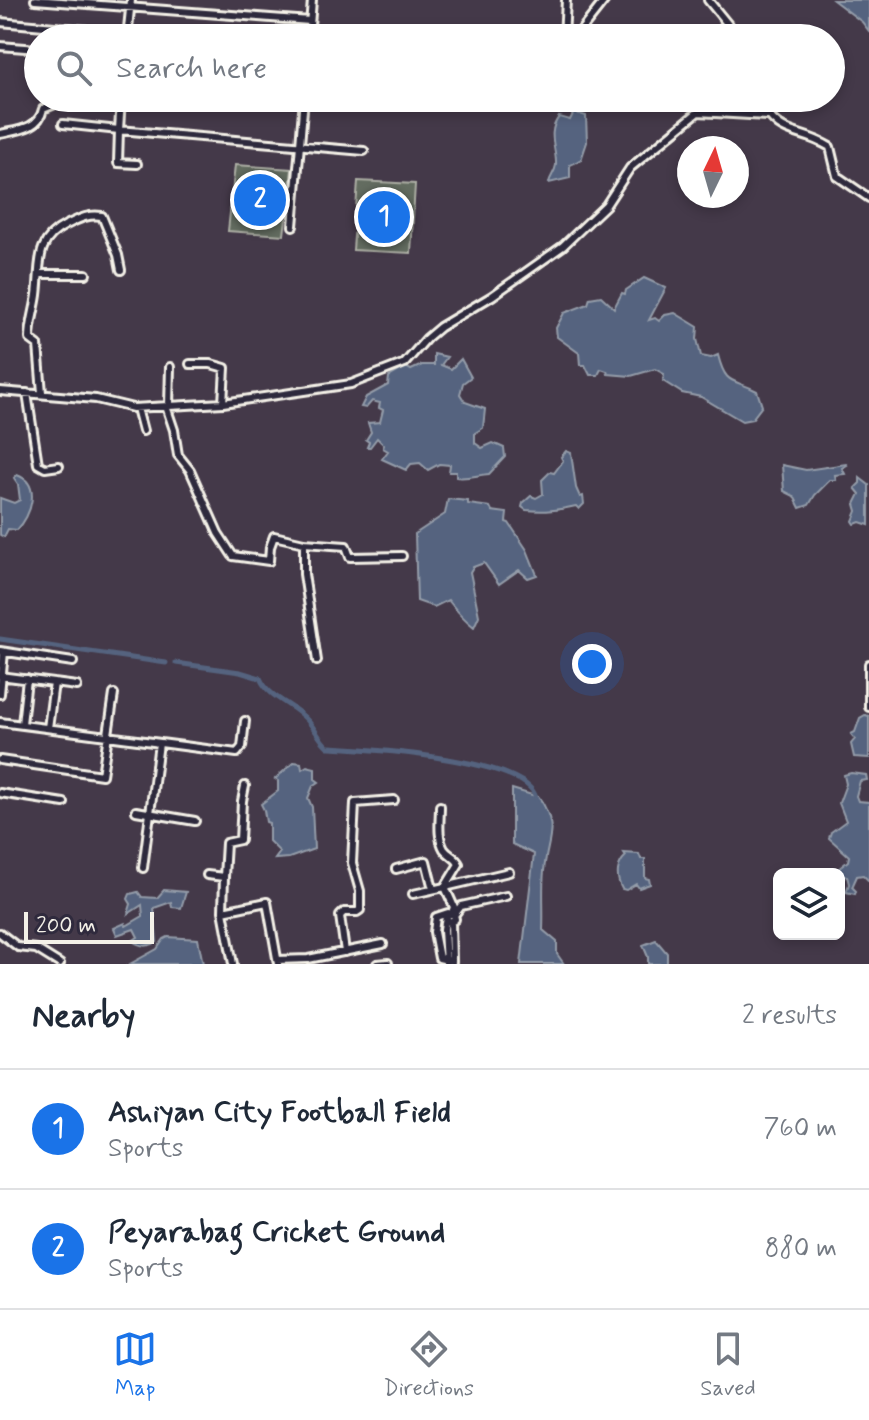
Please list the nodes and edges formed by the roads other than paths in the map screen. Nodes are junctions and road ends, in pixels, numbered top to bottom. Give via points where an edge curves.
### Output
1 (35, 0) edge
2 (312, 0) edge
3 (566, 0) edge
4 (605, 0) edge
5 (709, 0) edge
6 (131, 4) edge
7 (310, 21) junction
8 (0, 22) edge
9 (128, 24) edge
10 (310, 24) edge
11 (565, 24) edge
12 (586, 24) edge
13 (728, 24) edge
14 (24, 25) edge
15 (0, 46) edge
16 (24, 48) edge
17 (43, 112) edge
18 (120, 112) edge
19 (303, 112) edge
20 (700, 112) edge
21 (715, 112) edge
22 (765, 112) edge
23 (767, 116) junction
24 (63, 124) dead end
25 (119, 130) junction
26 (0, 134) edge
27 (300, 144) junction
28 (364, 151) dead end
29 (137, 164) dead end
30 (869, 198) edge
31 (293, 226) dead end
32 (121, 270) dead end
33 (39, 274) junction
34 (86, 274) dead end
35 (190, 364) dead end
36 (170, 367) dead end
37 (0, 391) edge
38 (27, 393) junction
39 (42, 393) junction
40 (223, 403) junction
41 (168, 406) junction
42 (137, 408) junction
43 (143, 431) dead end
44 (59, 466) dead end
45 (304, 543) junction
46 (402, 556) dead end
47 (2, 652) edge
48 (317, 661) dead end
49 (73, 662) dead end
50 (869, 664) edge
51 (1, 676) edge
52 (27, 679) junction
53 (54, 683) junction
54 (77, 686) dead end
55 (0, 694) edge
56 (114, 694) dead end
57 (869, 707) edge
58 (245, 721) dead end
59 (0, 722) edge
60 (22, 724) junction
61 (48, 728) junction
62 (108, 736) junction
63 (159, 743) junction
64 (0, 760) edge
65 (245, 786) dead end
66 (0, 793) edge
67 (394, 800) dead end
68 (64, 803) dead end
69 (440, 806) dead end
70 (136, 811) dead end
71 (148, 813) junction
72 (195, 821) dead end
73 (143, 868) dead end
74 (396, 869) dead end
75 (509, 872) dead end
76 (207, 875) dead end
77 (224, 877) junction
78 (445, 887) junction
79 (433, 889) junction
80 (413, 894) dead end
81 (506, 896) dead end
82 (223, 911) junction
83 (450, 916) junction
84 (0, 933) edge
85 (383, 944) dead end
86 (345, 952) junction
87 (326, 955) junction
88 (277, 962) edge
89 (388, 963) edge
90 (449, 963) edge
91 (60, 964) edge
92 (233, 964) edge
93 (326, 964) edge
94 (377, 964) edge

1 - 6 street
2 - 7 street
3 - 11 street
4 - 12 street
5 - 13 street
6 - 7 street
6 - 9 street
7 - 10 street
8 - 14 street
15 - 16 street
17 - 26 street via 35,124
18 - 25 street
19 - 27 street
20 - 40 street via 630,168 606,205 563,246 440,327 405,363 351,384
21 - 23 street
22 - 23 street
23 - 30 street via 784,130 830,147 837,176
24 - 25 street
25 - 27 street
25 - 29 street via 118,163
27 - 28 street
27 - 31 street
32 - 33 street via 105,219 95,215 78,217 48,237
33 - 34 street
33 - 39 street via 30,339 38,345
35 - 40 street via 225,368
36 - 41 street
37 - 38 street
38 - 39 street
38 - 44 street via 38,464
39 - 42 street
40 - 41 street
41 - 42 street
41 - 45 street via 178,455 233,556 269,561 274,536
42 - 43 street
45 - 46 street via 346,546 350,557
45 - 48 street
47 - 49 street
47 - 51 street
50 - 57 street
51 - 52 street
51 - 55 street
52 - 53 street
52 - 60 street
53 - 54 street
53 - 61 street
56 - 62 street
58 - 63 street via 241,752
59 - 60 street
60 - 61 street
61 - 62 street
62 - 63 street
62 - 64 street via 102,775
63 - 71 street
65 - 77 street via 240,840 226,843
66 - 68 street
67 - 86 street via 355,803 352,863 360,910 340,916
69 - 78 street via 443,847 459,864
70 - 71 street
71 - 72 street
71 - 73 street
74 - 79 street via 426,861
75 - 78 street
76 - 77 street
77 - 82 street
78 - 79 street
78 - 83 street via 454,907
79 - 80 street
81 - 83 street via 461,906
82 - 88 street via 267,902
82 - 92 street
83 - 90 street
83 - 90 street via 436,917 434,924 439,958
84 - 91 street via 18,947 36,949
85 - 86 street
86 - 87 street
87 - 88 street
87 - 93 street
89 - 94 street

